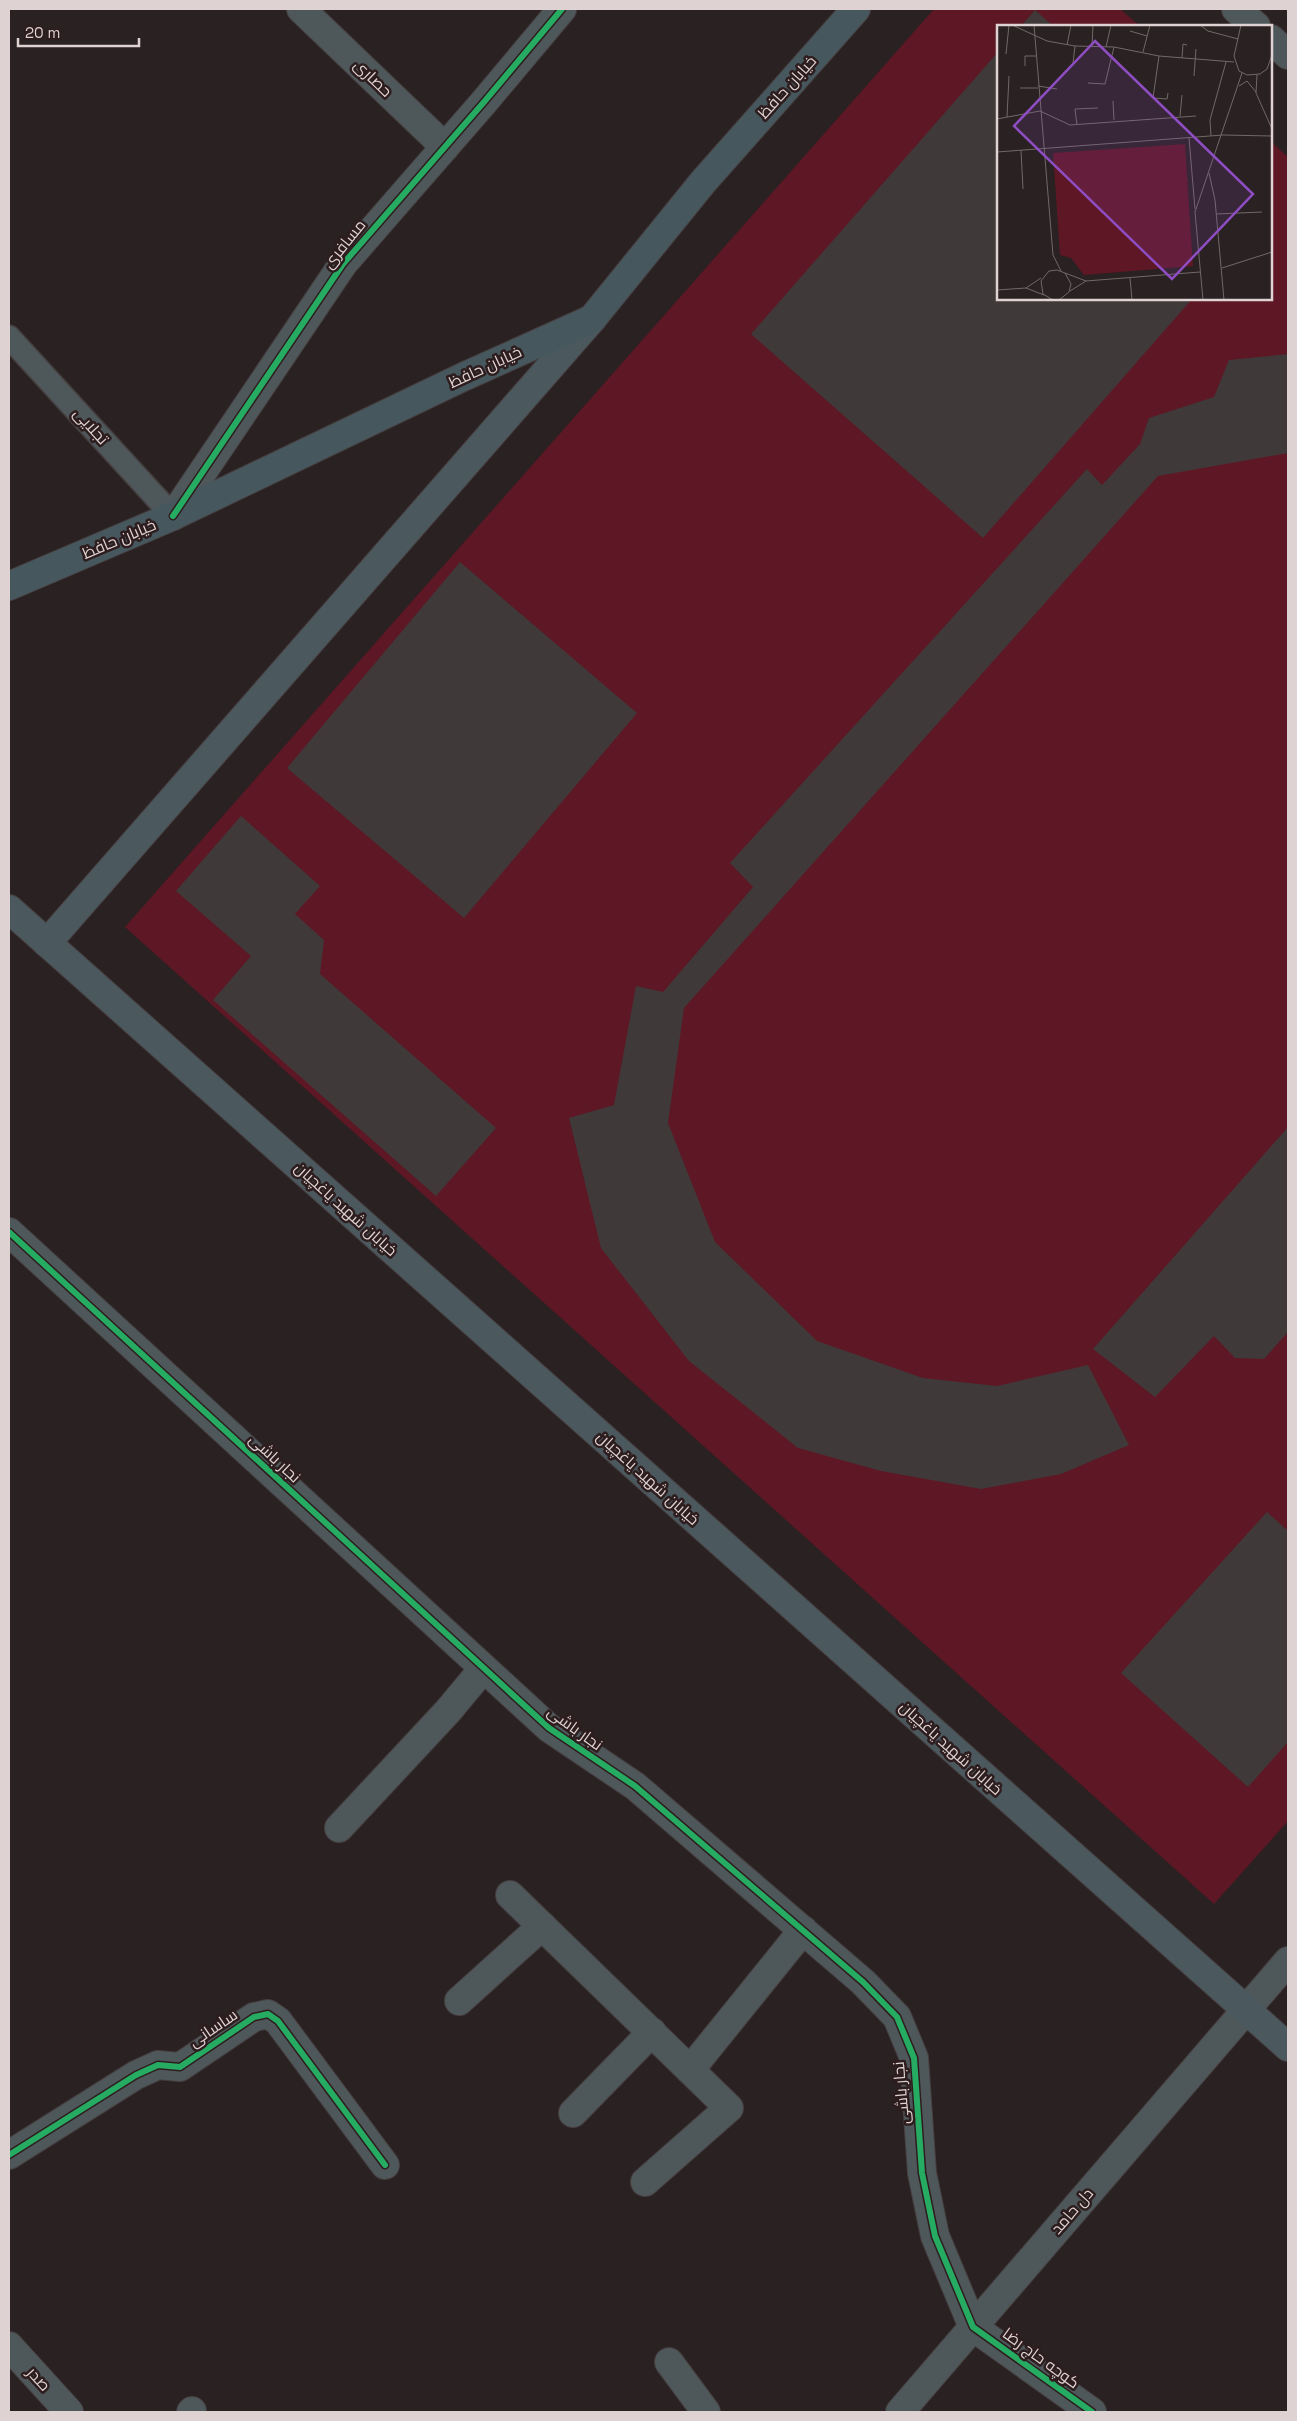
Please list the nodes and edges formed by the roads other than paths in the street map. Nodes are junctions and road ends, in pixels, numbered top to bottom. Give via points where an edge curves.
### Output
1 (301, 9) edge
2 (562, 9) edge
3 (856, 9) edge
4 (1236, 9) edge
5 (1255, 25) edge
6 (1272, 41) edge
7 (1288, 55) edge
8 (445, 147) junction
9 (592, 319) junction
10 (9, 336) edge
11 (173, 516) junction
12 (9, 586) edge
13 (9, 909) edge
14 (47, 943) junction
15 (9, 1232) edge
16 (483, 1669) junction
17 (339, 1828) dead end
18 (510, 1895) dead end
19 (542, 1926) junction
20 (803, 1930) junction
21 (1288, 1961) edge
22 (459, 2001) dead end
23 (1246, 2010) junction
24 (652, 2032) junction
25 (1288, 2047) edge
26 (690, 2070) junction
27 (573, 2113) dead end
28 (9, 2155) edge
29 (385, 2165) dead end
30 (645, 2182) dead end
31 (973, 2326) junction
32 (9, 2346) edge
33 (669, 2362) dead end
34 (66, 2411) edge
35 (706, 2412) edge
36 (900, 2412) edge
37 (1092, 2412) edge

1 - 8 street, حصاری
2 - 8 street, مسافری
3 - 9 main road, خیابان حافظ via 703,182
4 - 5 street
6 - 7 street
8 - 11 street, مسافری via 343,264
9 - 11 main road, خیابان حافظ via 463,376
9 - 14 main road
10 - 11 lane, تجلایی
11 - 12 main road, خیابان حافظ
13 - 14 main road, خیابان شهید یاغچیان
14 - 23 main road, خیابان شهید یاغچیان
15 - 16 street, نجار باشی
16 - 17 street
16 - 20 street, نجار باشی via 549,1728 635,1786
18 - 19 street
19 - 22 street
19 - 24 street
20 - 26 street
20 - 31 street, نجار باشی via 863,1982 897,2017 914,2058 922,2173 935,2236
21 - 23 street, دل حامد
23 - 25 main road, خیابان شهید یاغچیان
23 - 31 street, دل حامد
24 - 26 street
24 - 27 street
26 - 30 street via 729,2108
28 - 29 street, ساسانی via 136,2075 158,2065 180,2067 254,2017 268,2014 278,2021
31 - 36 street, دل حامد
31 - 37 street, کوچه حاج رضا
32 - 34 street, صدر
33 - 35 street

